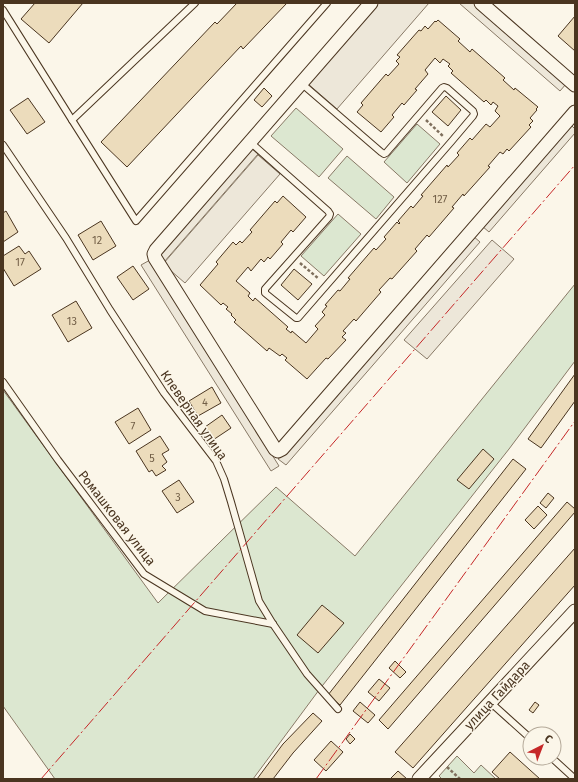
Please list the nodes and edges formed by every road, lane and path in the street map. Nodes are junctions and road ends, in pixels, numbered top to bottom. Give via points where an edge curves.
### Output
1 (195, 3) edge
2 (327, 3) edge
3 (371, 3) edge
4 (481, 3) edge
5 (3, 10) edge
6 (301, 83) junction
7 (575, 85) edge
8 (575, 112) edge
9 (419, 115) junction
10 (72, 120) junction
11 (250, 142) junction
12 (451, 142) junction
13 (3, 145) edge
14 (293, 257) junction
15 (326, 285) junction
16 (3, 382) edge
17 (575, 611) edge
18 (273, 624) junction
19 (490, 702) junction
20 (338, 709) dead end
21 (522, 731) edge
22 (561, 766) edge
23 (419, 779) edge
24 (575, 779) edge

1 - 10 lane
2 - 10 lane via 136,221
3 - 6 street
4 - 7 street
5 - 10 lane
6 - 9 lane via 384,154
6 - 11 street
8 - 11 street via 282,450 278,451 154,254
9 - 12 path
9 - 12 lane via 442,88 447,88 474,114
11 - 14 lane via 330,214
12 - 15 lane
13 - 18 lane, Клеверная улица via 66,238 164,393 216,461 224,479 259,601
14 - 15 path
14 - 15 lane via 265,290 294,318 298,318
16 - 18 lane, Ромашковая улица via 144,574 205,611
17 - 19 street, улица Гайдара
18 - 20 lane, Клеверная улица via 307,674
19 - 21 lane
19 - 23 street, улица Гайдара
22 - 24 lane

